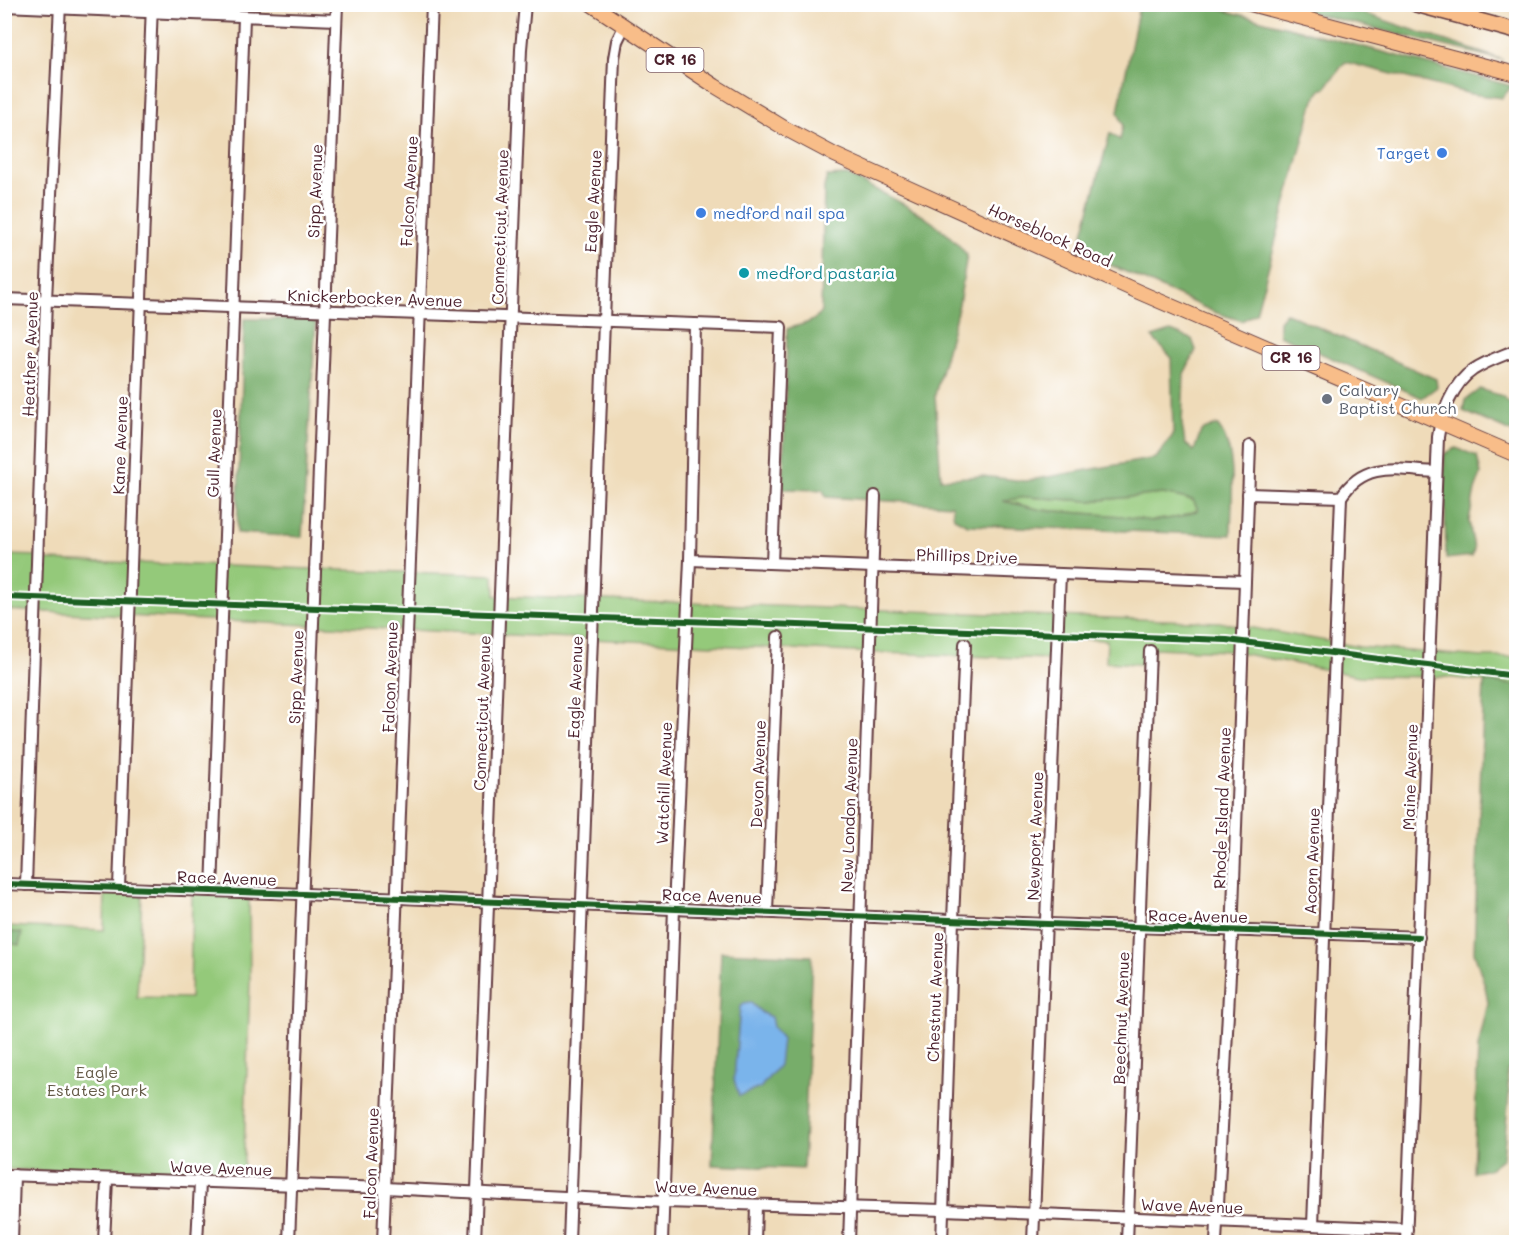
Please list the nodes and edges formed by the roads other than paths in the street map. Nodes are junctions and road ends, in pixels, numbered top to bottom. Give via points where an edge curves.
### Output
1 (337, 4) edge
2 (432, 4) edge
3 (525, 4) edge
4 (591, 4) edge
5 (1250, 4) edge
6 (1416, 4) edge
7 (4, 6) edge
8 (60, 6) edge
9 (152, 9) edge
10 (244, 17) junction
11 (336, 20) junction
12 (624, 27) junction
13 (1516, 33) edge
14 (1516, 75) edge
15 (4, 299) edge
16 (46, 300) junction
17 (140, 305) junction
18 (234, 308) junction
19 (326, 310) junction
20 (418, 315) junction
21 (512, 318) junction
22 (603, 321) junction
23 (695, 324) junction
24 (1516, 350) edge
25 (1440, 424) junction
26 (1250, 446) dead end
27 (1516, 455) edge
28 (1436, 472) junction
29 (1248, 494) junction
30 (875, 496) dead end
31 (1341, 497) junction
32 (690, 560) junction
33 (772, 563) junction
34 (873, 567) junction
35 (1060, 574) junction
36 (1244, 581) junction
37 (778, 637) dead end
38 (965, 644) dead end
39 (1150, 651) dead end
40 (4, 884) edge
41 (26, 885) junction
42 (119, 887) junction
43 (212, 891) junction
44 (303, 894) junction
45 (396, 898) junction
46 (490, 902) junction
47 (582, 906) junction
48 (674, 908) junction
49 (767, 912) junction
50 (860, 916) junction
51 (953, 920) junction
52 (1047, 924) junction
53 (1139, 928) junction
54 (1232, 930) junction
55 (1324, 933) junction
56 (1419, 937) junction
57 (9, 1175) edge
58 (107, 1179) junction
59 (200, 1183) junction
60 (291, 1185) junction
61 (385, 1188) junction
62 (477, 1192) junction
63 (571, 1196) junction
64 (664, 1202) junction
65 (756, 1205) junction
66 (849, 1208) junction
67 (943, 1210) junction
68 (1034, 1215) junction
69 (1128, 1219) junction
70 (1218, 1221) junction
71 (1312, 1225) junction
72 (1407, 1229) junction
73 (12, 1242) edge
74 (104, 1242) edge
75 (197, 1242) edge
76 (289, 1242) edge
77 (383, 1242) edge
78 (475, 1242) edge
79 (569, 1242) edge
80 (662, 1242) edge
81 (755, 1242) edge
82 (849, 1242) edge
83 (942, 1242) edge
84 (1033, 1242) edge
85 (1127, 1242) edge
86 (1216, 1242) edge
87 (1406, 1242) edge

1 - 11 street, Sipp Avenue
2 - 20 street, Falcon Avenue
3 - 21 street, Connecticut Avenue
4 - 12 main road, Horseblock Road / CR 16
5 - 14 main road
6 - 13 highway
7 - 8 street
8 - 9 street
8 - 16 street, Heather Avenue
9 - 10 street
9 - 17 street, Kane Avenue
10 - 11 street
10 - 18 street, Gull Avenue
11 - 19 street, Sipp Avenue
12 - 22 street, Eagle Avenue via 614,58
12 - 25 main road, Horseblock Road / CR 16 via 742,103 835,155
15 - 16 street, Knickerbocker Avenue
16 - 17 street, Knickerbocker Avenue
16 - 41 street, Heather Avenue
17 - 18 street, Knickerbocker Avenue
17 - 42 street, Kane Avenue
18 - 19 street, Knickerbocker Avenue
18 - 43 street, Gull Avenue
19 - 20 street, Knickerbocker Avenue
19 - 44 street, Sipp Avenue
20 - 21 street, Knickerbocker Avenue
20 - 45 street, Falcon Avenue
21 - 22 street, Knickerbocker Avenue
21 - 46 street, Connecticut Avenue
22 - 23 street, Knickerbocker Avenue
22 - 47 street, Eagle Avenue
23 - 32 street, Watchill Avenue
23 - 33 street, Knickerbocker Avenue via 781,327
24 - 25 street, Maine Avenue via 1466,375
25 - 27 main road, Horseblock Road / CR 16
25 - 28 street, Maine Avenue
26 - 29 street, Rhode Island Avenue
28 - 31 street via 1377,470 1361,475
28 - 56 street, Maine Avenue
29 - 31 street
29 - 36 street, Rhode Island Avenue
30 - 34 street, New London Avenue
31 - 55 street, Acorn Avenue
32 - 33 street, Phillips Drive
32 - 48 street, Watchill Avenue
33 - 34 street, Phillips Drive
34 - 35 street, Phillips Drive
34 - 50 street, New London Avenue
35 - 36 street, Phillips Drive
35 - 52 street, Newport Avenue
36 - 54 street, Rhode Island Avenue
37 - 49 street, Devon Avenue
38 - 51 street, Chestnut Avenue
39 - 53 street, Beechnut Avenue
40 - 41 street, Race Avenue
41 - 42 street, Race Avenue
42 - 43 street, Race Avenue
43 - 44 street, Race Avenue
44 - 45 street, Race Avenue
44 - 60 street, Sipp Avenue
45 - 46 street, Race Avenue
45 - 61 street, Falcon Avenue
46 - 47 street, Race Avenue
46 - 62 street, Connecticut Avenue
47 - 48 street, Race Avenue
47 - 63 street, Eagle Avenue
48 - 49 street, Race Avenue
48 - 64 street, Watchill Avenue
49 - 50 street, Race Avenue
50 - 51 street, Race Avenue
50 - 66 street, New London Avenue
51 - 52 street, Race Avenue
51 - 67 street, Chestnut Avenue
52 - 53 street, Race Avenue
52 - 68 street, Newport Avenue
53 - 54 street, Race Avenue
53 - 69 street, Beechnut Avenue
54 - 55 street, Race Avenue
54 - 70 street, Rhode Island Avenue
55 - 56 street, Race Avenue
55 - 71 street, Acorn Avenue
56 - 72 street, Maine Avenue
57 - 58 street, Wave Avenue
57 - 73 street
58 - 59 street, Wave Avenue
58 - 74 street
59 - 60 street, Wave Avenue
59 - 75 street
60 - 61 street, Wave Avenue
60 - 76 street, Sipp Avenue
61 - 62 street, Wave Avenue
61 - 77 street, Falcon Avenue
62 - 63 street, Wave Avenue
62 - 78 street, Connecticut Avenue
63 - 64 street, Wave Avenue
63 - 79 street, Eagle Avenue
64 - 65 street, Wave Avenue
64 - 80 street, Watchill Avenue
65 - 66 street, Wave Avenue
65 - 81 street
66 - 67 street, Wave Avenue
66 - 82 street, New London Avenue
67 - 68 street, Wave Avenue
67 - 83 street, Chestnut Avenue
68 - 69 street, Wave Avenue
68 - 84 street, Newport Avenue
69 - 70 street, Wave Avenue
69 - 85 street, Beechnut Avenue
70 - 71 street, Wave Avenue
70 - 86 street, Rhode Island Avenue
71 - 72 street, Wave Avenue
72 - 87 street, Maine Avenue

